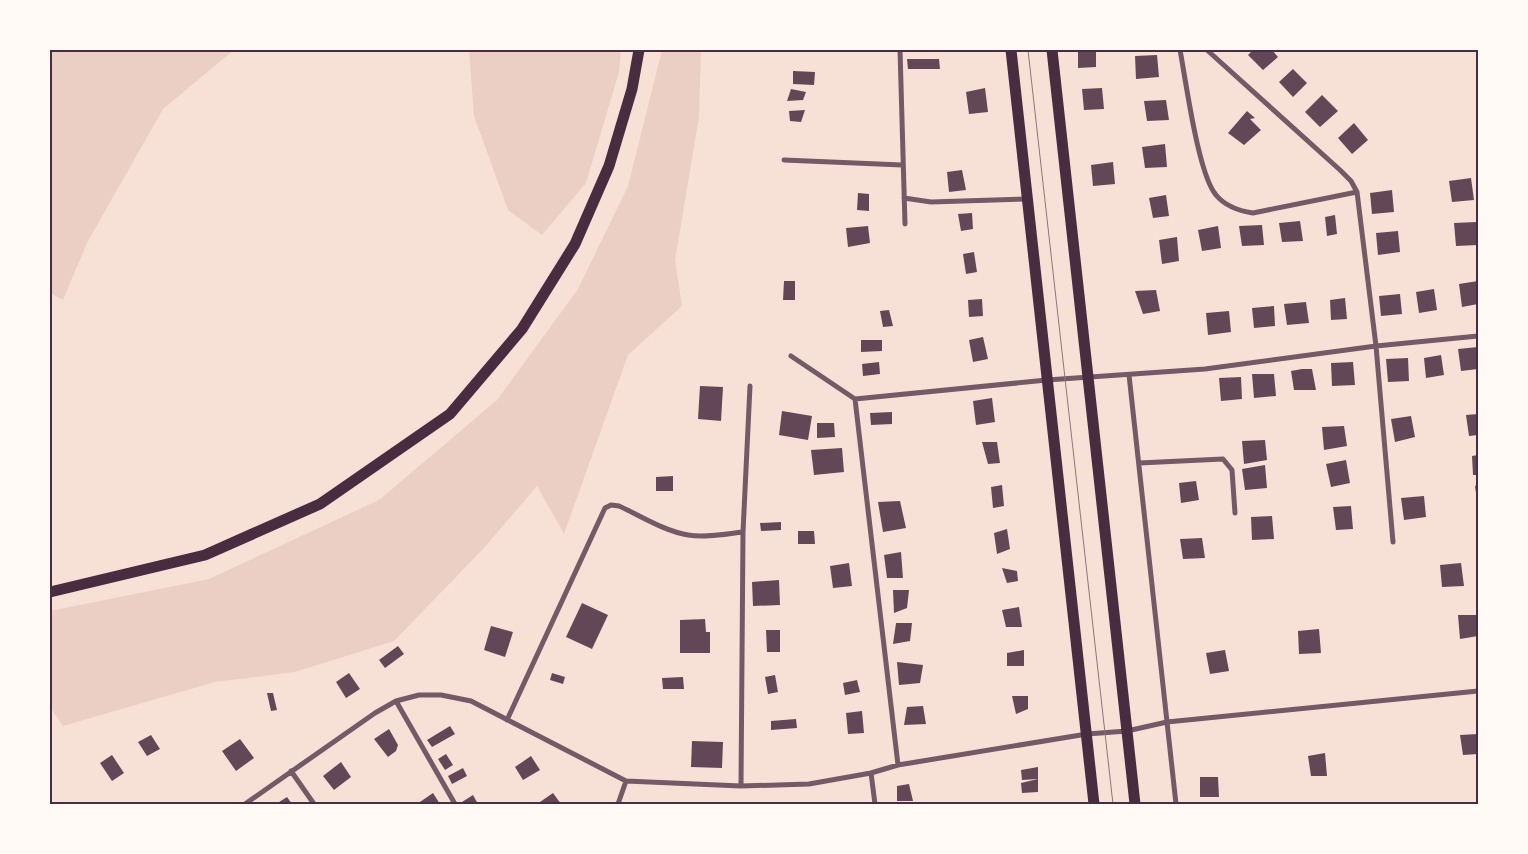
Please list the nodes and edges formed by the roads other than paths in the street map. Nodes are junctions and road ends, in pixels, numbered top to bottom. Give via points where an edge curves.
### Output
1 (639, 50) edge
2 (900, 50) edge
3 (1011, 50) edge
4 (1052, 50) edge
5 (1180, 50) edge
6 (1207, 50) edge
7 (784, 160) dead end
8 (902, 166) junction
9 (1357, 192) junction
10 (904, 198) junction
11 (1028, 199) junction
12 (905, 224) dead end
13 (1478, 336) edge
14 (1376, 346) junction
15 (791, 356) dead end
16 (1129, 374) junction
17 (1088, 378) junction
18 (1047, 380) junction
19 (750, 386) dead end
20 (855, 399) junction
21 (1139, 463) junction
22 (1235, 513) dead end
23 (743, 532) junction
24 (1394, 542) dead end
25 (50, 592) edge
26 (1478, 691) edge
27 (396, 702) junction
28 (507, 720) junction
29 (1167, 722) junction
30 (1127, 731) junction
31 (1087, 734) junction
32 (898, 765) junction
33 (291, 771) junction
34 (871, 772) junction
35 (626, 781) junction
36 (741, 786) junction
37 (245, 804) edge
38 (314, 804) edge
39 (455, 804) edge
40 (618, 804) edge
41 (875, 804) edge
42 (1094, 804) edge
43 (1134, 804) edge
44 (1176, 804) edge

1 - 25 main road via 632,89 609,166 575,244 522,329 450,414 320,504 231,544 205,555
2 - 8 street
3 - 11 main road
4 - 17 main road
5 - 9 street via 1204,171 1216,195 1242,212 1253,213
6 - 9 street via 1340,170
7 - 8 street
8 - 10 street
9 - 14 street
10 - 11 street via 931,202
10 - 12 street
11 - 18 main road
13 - 14 street
14 - 16 street via 1205,369
14 - 24 street
15 - 20 street
16 - 17 street
16 - 21 street
17 - 18 street
17 - 30 main road
18 - 20 street
18 - 31 main road
19 - 23 street
20 - 32 street
21 - 22 street via 1223,459 1232,470
21 - 29 street
23 - 28 street via 688,535 674,532 619,506 605,508
23 - 36 street
26 - 29 street
27 - 28 street via 419,695 441,695 471,700
27 - 33 street
27 - 39 street
28 - 35 street
29 - 30 street
29 - 44 street
30 - 31 street
30 - 43 main road
31 - 32 street
31 - 42 main road
32 - 34 street
33 - 37 street
33 - 38 street
34 - 36 street via 809,784
34 - 41 street
35 - 36 street
35 - 40 street

